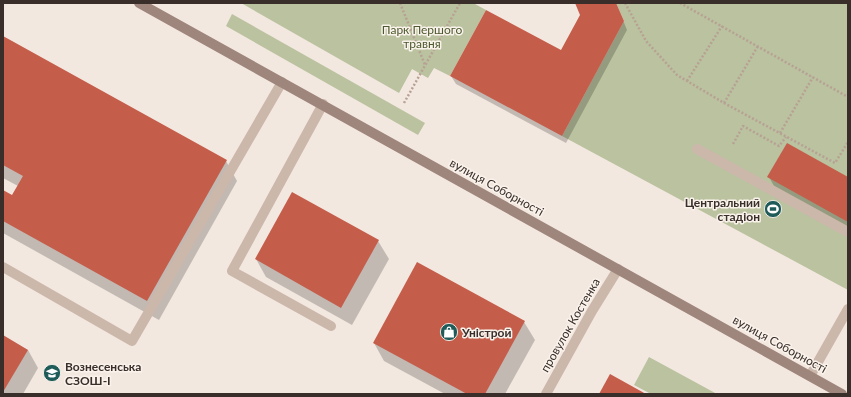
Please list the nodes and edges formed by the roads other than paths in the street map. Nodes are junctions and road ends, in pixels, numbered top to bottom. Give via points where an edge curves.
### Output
1 (139, 3) edge
2 (282, 82) junction
3 (323, 104) junction
4 (697, 150) dead end
5 (848, 232) edge
6 (3, 267) edge
7 (618, 269) junction
8 (848, 309) edge
9 (330, 326) dead end
10 (810, 376) junction
11 (546, 394) edge
12 (842, 394) edge

1 - 2 main road, вулиця Соборності
2 - 3 main road, вулиця Соборності
2 - 6 street via 132,341
3 - 7 main road, вулиця Соборності
3 - 9 street via 232,271
4 - 5 street
7 - 10 main road, вулиця Соборності
7 - 11 street, провулок Костенка
8 - 10 street
10 - 12 main road, вулиця Соборності

